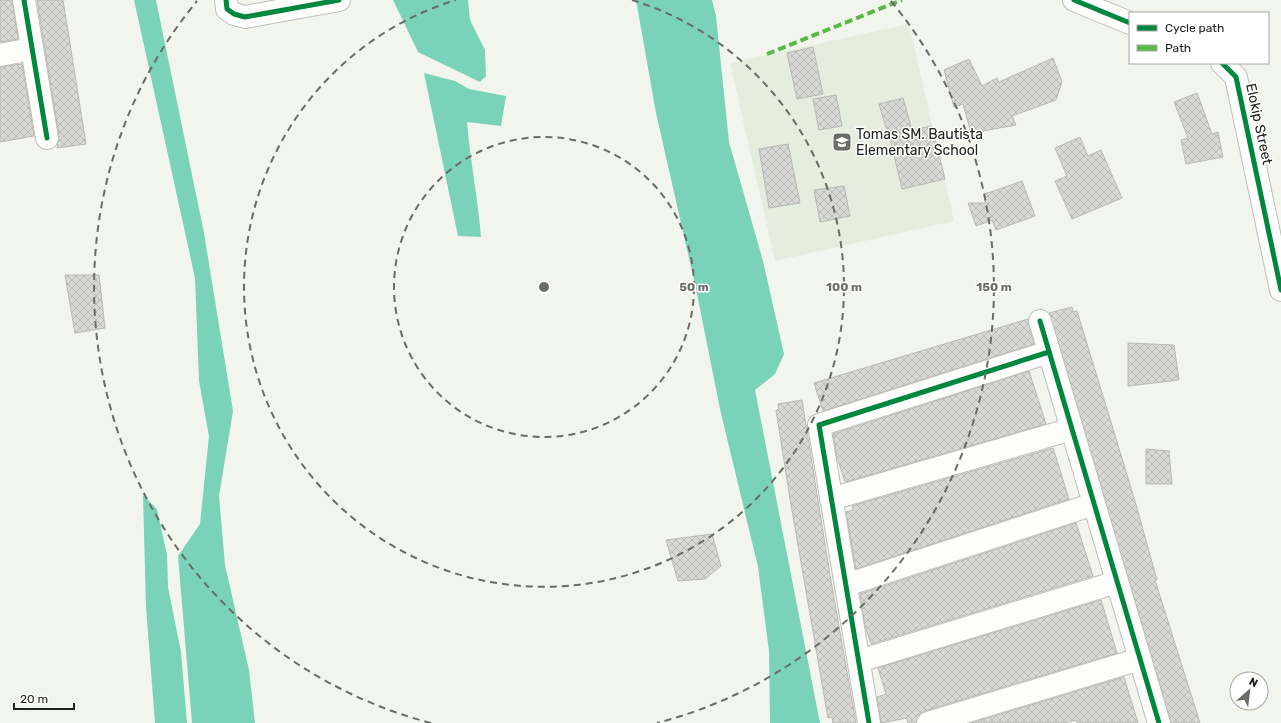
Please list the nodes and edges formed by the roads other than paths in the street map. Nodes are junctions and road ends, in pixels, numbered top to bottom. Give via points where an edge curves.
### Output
1 (24, 0) edge
2 (226, 0) edge
3 (339, 0) edge
4 (1074, 0) edge
5 (1129, 23) edge
6 (32, 49) junction
7 (0, 55) edge
8 (1223, 64) edge
9 (47, 138) dead end
10 (1281, 290) edge
11 (1040, 321) dead end
12 (1049, 352) junction
13 (1072, 429) junction
14 (831, 499) junction
15 (1094, 504) junction
16 (1117, 582) junction
17 (846, 586) junction
18 (1140, 659) junction
19 (859, 661) junction
20 (869, 723) edge
21 (928, 723) edge
22 (1159, 723) edge

1 - 6 street
2 - 3 street via 227,9 245,17
4 - 5 street
6 - 7 street
6 - 9 street
8 - 10 street, Elokip Street via 1236,77
11 - 12 street
12 - 13 street
12 - 14 street via 819,425
13 - 14 street
13 - 15 street
14 - 17 street
15 - 16 street
15 - 17 street
16 - 18 street
16 - 19 street
17 - 19 street
18 - 21 street
18 - 22 street
19 - 20 street

